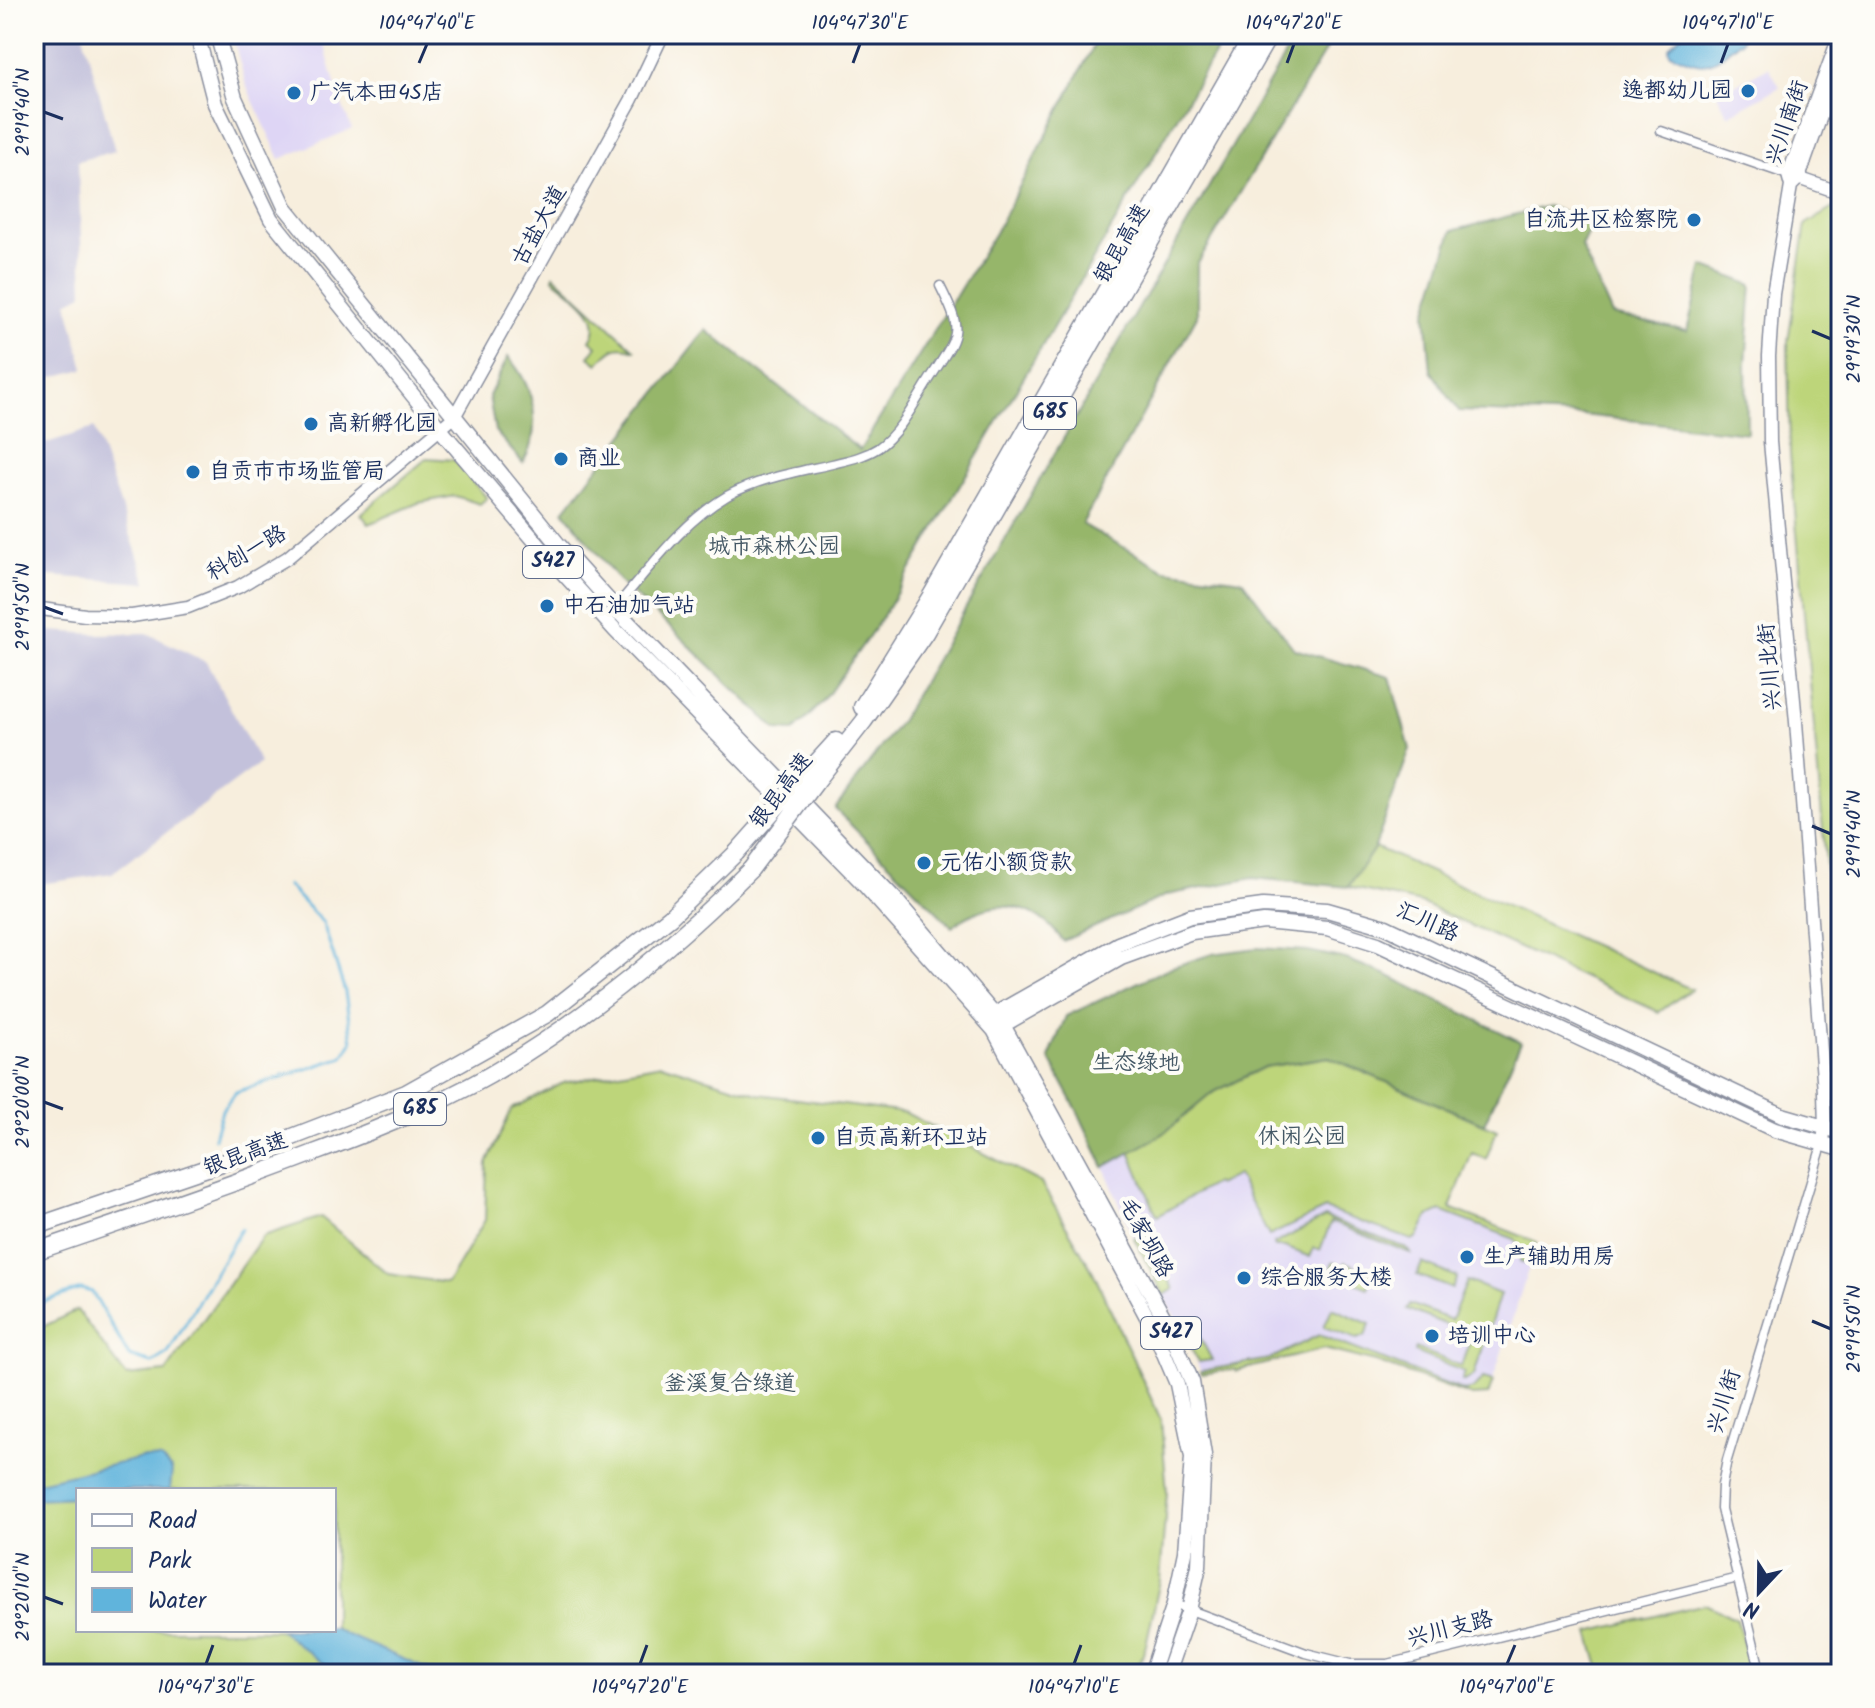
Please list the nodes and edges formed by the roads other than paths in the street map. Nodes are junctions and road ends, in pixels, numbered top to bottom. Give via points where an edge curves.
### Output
1 (197, 34) edge
2 (217, 34) edge
3 (663, 34) edge
4 (1253, 34) edge
5 (1270, 34) edge
6 (1840, 34) edge
7 (1841, 60) edge
8 (1661, 131) dead end
9 (1793, 180) junction
10 (1841, 193) edge
11 (940, 286) dead end
12 (454, 417) junction
13 (440, 429) junction
14 (34, 608) edge
15 (615, 608) junction
16 (811, 778) junction
17 (994, 1022) junction
18 (1825, 1129) junction
19 (1841, 1132) edge
20 (1822, 1145) junction
21 (1841, 1149) edge
22 (34, 1227) edge
23 (34, 1252) edge
24 (1738, 1578) junction
25 (1182, 1607) junction
26 (1151, 1674) edge
27 (1167, 1674) edge
28 (1761, 1674) edge

1 - 13 main road, S427 via 215,104 271,219
2 - 12 main road, S427 via 235,98 285,207
3 - 12 street, 古盐大道
4 - 16 highway, 银昆高速 / G85 via 932,594
5 - 16 highway, 银昆高速 / G85 via 925,633 864,721
6 - 9 street, 兴川南街
7 - 9 street, 兴川南街
8 - 9 street
9 - 10 street
9 - 18 street, 兴川北街 via 1773,294 1770,442
11 - 15 street via 956,318 956,332 894,433 857,458 753,483 728,496 676,537
12 - 13 street, 古盐大道
12 - 15 main road, S427
13 - 14 street, 科创一路 via 287,558 238,587 188,607 132,616
13 - 17 main road, S427 via 615,630
15 - 17 main road, S427 via 895,899
16 - 22 highway, 银昆高速 / G85, bridge via 670,917 547,1014 406,1093
16 - 23 highway, 银昆高速 / G85, bridge via 751,869 717,903 641,970 489,1075 386,1126
17 - 18 main road, 汇川路 via 1118,944 1190,916 1263,906 1327,910 1386,927 1782,1115
17 - 20 main road, 汇川路 via 1121,958 1192,932 1264,922 1327,928 1378,944 1775,1130
17 - 25 main road, 毛家坝路 / S427 via 1168,1325 1192,1382 1204,1455 1199,1566
18 - 19 main road, 汇川路
18 - 20 street, 兴川北街
20 - 21 main road, 汇川路
20 - 24 street, 兴川街 via 1724,1473 1721,1509
24 - 25 street, 兴川支路 via 1388,1664 1350,1664 1306,1653
24 - 28 street, 兴川街
25 - 26 main road, 毛家坝路 / S427
25 - 27 main road, 毛家坝路 / S427

